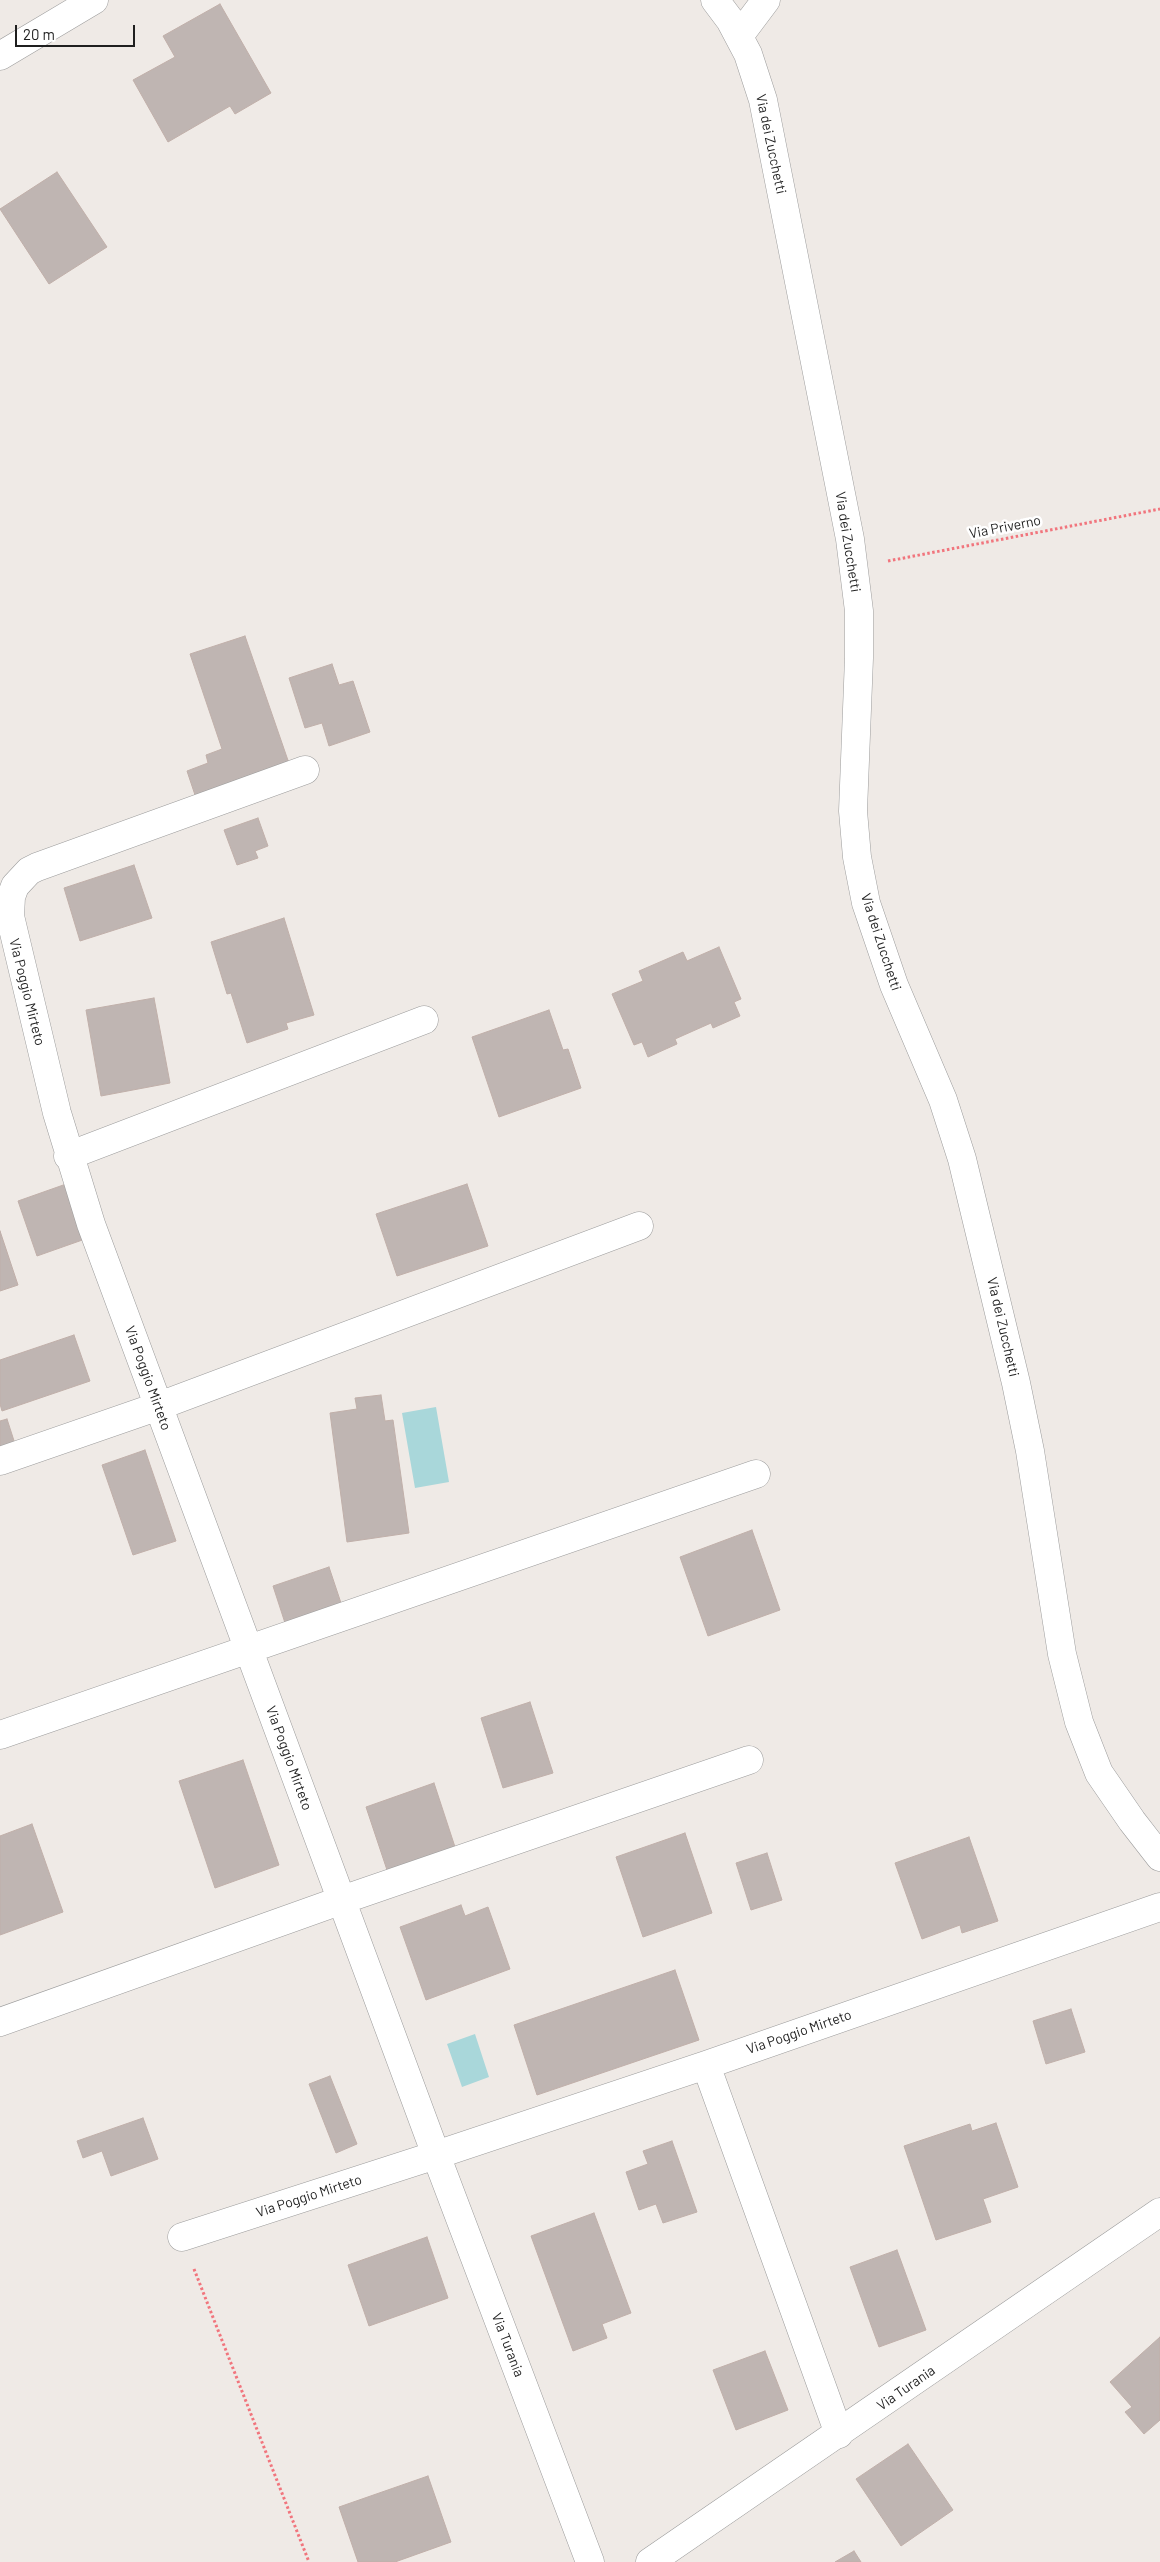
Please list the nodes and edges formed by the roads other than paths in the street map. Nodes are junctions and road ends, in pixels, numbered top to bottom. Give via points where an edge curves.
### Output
1 (94, 0) edge
2 (715, 0) edge
3 (766, 0) edge
4 (739, 36) junction
5 (0, 56) edge
6 (305, 770) dead end
7 (424, 1020) dead end
8 (68, 1156) junction
9 (638, 1226) dead end
10 (159, 1406) junction
11 (0, 1461) edge
12 (756, 1474) dead end
13 (248, 1649) junction
14 (0, 1735) edge
15 (749, 1760) dead end
16 (1160, 1857) edge
17 (342, 1900) junction
18 (1160, 1907) edge
19 (0, 2022) edge
20 (706, 2065) junction
21 (436, 2155) junction
22 (1160, 2212) edge
23 (182, 2237) road end
24 (838, 2434) junction
25 (590, 2562) edge
26 (650, 2562) edge

1 - 5 street
2 - 4 street, Via dei Zucchetti
3 - 4 street
4 - 16 street, Via dei Zucchetti via 763,100 854,568 859,610 859,658 853,812 866,903 894,985 941,1093 967,1178 1016,1383 1062,1654 1079,1722 1099,1773
6 - 8 street, Via Poggio Mirteto via 47,862 29,872 15,886 11,897 11,927
7 - 8 street
8 - 10 street, Via Poggio Mirteto
9 - 10 street
10 - 11 street
10 - 13 street, Via Poggio Mirteto
12 - 13 street
13 - 14 street
13 - 17 street, Via Poggio Mirteto
15 - 17 street
17 - 19 street
17 - 21 street, Via Poggio Mirteto
18 - 20 street, Via Poggio Mirteto
20 - 21 street, Via Poggio Mirteto
20 - 24 street
21 - 23 street, Via Poggio Mirteto
21 - 25 street, Via Turania
22 - 24 street, Via Turania
24 - 26 street, Via Turania

